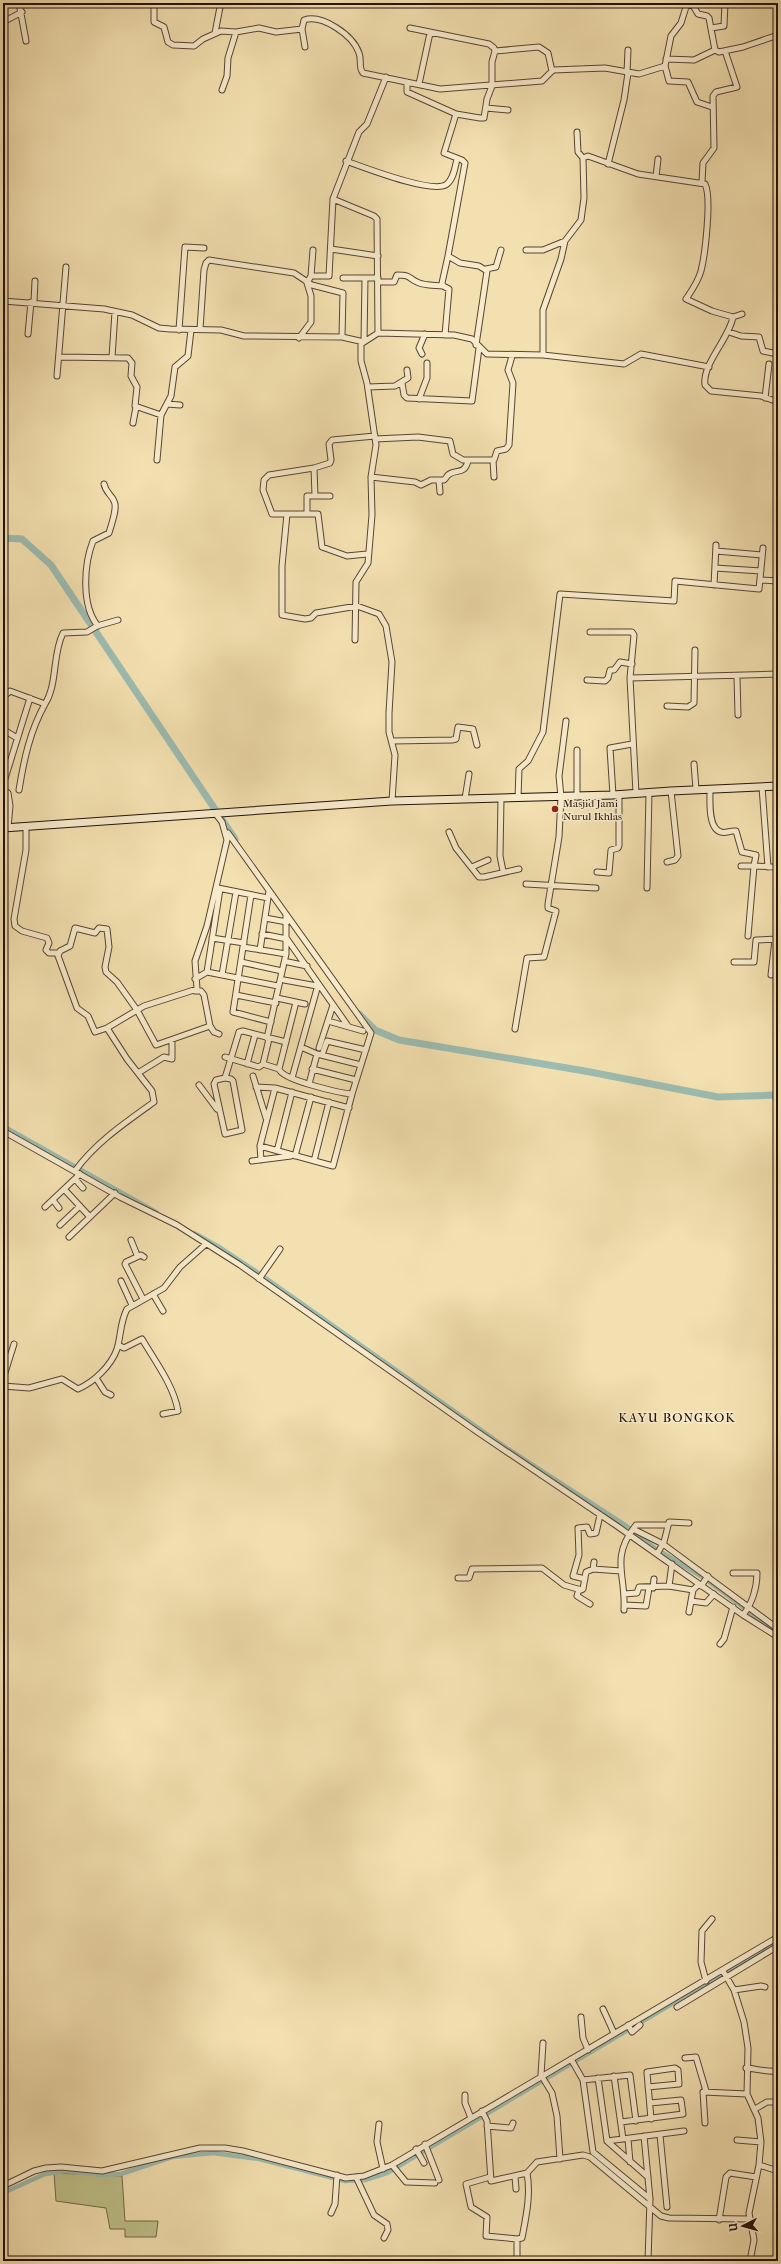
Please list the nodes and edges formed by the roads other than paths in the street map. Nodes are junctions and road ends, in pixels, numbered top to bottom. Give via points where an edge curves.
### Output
1 (19, 3) edge
2 (154, 3) edge
3 (692, 3) edge
4 (725, 3) edge
5 (220, 7) dead end
6 (22, 12) junction
7 (3, 22) edge
8 (302, 28) junction
9 (410, 28) dead end
10 (711, 28) junction
11 (236, 32) junction
12 (215, 33) junction
13 (430, 33) junction
14 (778, 35) edge
15 (26, 41) dead end
16 (305, 47) dead end
17 (628, 50) dead end
18 (715, 50) junction
19 (725, 50) junction
20 (495, 52) junction
21 (666, 59) junction
22 (664, 66) junction
23 (552, 71) junction
24 (627, 73) junction
25 (386, 77) junction
26 (407, 82) junction
27 (419, 84) junction
28 (492, 86) junction
29 (222, 90) dead end
30 (712, 107) junction
31 (486, 108) junction
32 (508, 110) dead end
33 (456, 114) junction
34 (577, 132) dead end
35 (583, 158) junction
36 (457, 159) junction
37 (658, 159) dead end
38 (346, 161) junction
39 (608, 164) junction
40 (656, 177) junction
41 (702, 182) junction
42 (333, 199) junction
43 (565, 241) junction
44 (204, 248) dead end
45 (331, 249) junction
46 (313, 250) dead end
47 (501, 250) dead end
48 (526, 250) dead end
49 (378, 256) junction
50 (448, 256) junction
51 (66, 267) dead end
52 (486, 269) junction
53 (311, 276) junction
54 (343, 278) dead end
55 (365, 278) junction
56 (378, 280) junction
57 (35, 282) dead end
58 (307, 283) junction
59 (443, 286) junction
60 (3, 301) edge
61 (33, 302) junction
62 (64, 306) junction
63 (115, 312) junction
64 (742, 314) dead end
65 (733, 317) junction
66 (200, 329) junction
67 (179, 330) junction
68 (191, 330) junction
69 (729, 332) junction
70 (378, 333) junction
71 (28, 334) dead end
72 (425, 334) junction
73 (445, 335) junction
74 (342, 337) junction
75 (299, 338) junction
76 (364, 342) junction
77 (478, 346) junction
78 (422, 354) dead end
79 (778, 354) edge
80 (543, 355) junction
81 (512, 356) junction
82 (60, 357) junction
83 (112, 357) junction
84 (427, 363) dead end
85 (769, 364) dead end
86 (709, 367) junction
87 (407, 370) dead end
88 (57, 376) dead end
89 (402, 383) junction
90 (368, 387) junction
91 (765, 398) junction
92 (419, 399) junction
93 (778, 402) edge
94 (167, 404) junction
95 (180, 405) dead end
96 (136, 407) junction
97 (161, 415) junction
98 (133, 423) dead end
99 (375, 437) junction
100 (157, 460) dead end
101 (493, 460) junction
102 (468, 461) junction
103 (314, 468) junction
104 (371, 477) junction
105 (494, 477) dead end
106 (439, 481) junction
107 (104, 484) dead end
108 (440, 492) dead end
109 (315, 496) junction
110 (330, 496) dead end
111 (287, 514) junction
112 (307, 514) junction
113 (716, 545) dead end
114 (763, 548) dead end
115 (716, 551) junction
116 (367, 554) junction
117 (762, 555) junction
118 (778, 556) edge
119 (715, 568) junction
120 (761, 571) junction
121 (760, 580) junction
122 (777, 581) edge
123 (714, 585) junction
124 (357, 606) junction
125 (118, 620) dead end
126 (98, 626) junction
127 (590, 632) dead end
128 (355, 640) dead end
129 (695, 650) dead end
130 (632, 664) junction
131 (778, 674) edge
132 (694, 677) junction
133 (737, 677) junction
134 (630, 678) junction
135 (587, 680) dead end
136 (3, 697) edge
137 (30, 698) junction
138 (45, 704) junction
139 (667, 706) dead end
140 (738, 716) dead end
141 (566, 721) dead end
142 (4, 730) edge
143 (17, 738) junction
144 (392, 741) junction
145 (632, 744) junction
146 (477, 745) dead end
147 (577, 750) dead end
148 (3, 761) edge
149 (10, 763) junction
150 (694, 764) dead end
151 (469, 774) dead end
152 (778, 786) edge
153 (762, 787) junction
154 (696, 789) junction
155 (19, 790) dead end
156 (671, 791) junction
157 (710, 791) junction
158 (649, 792) junction
159 (636, 793) junction
160 (616, 795) junction
161 (561, 797) junction
162 (577, 797) junction
163 (500, 798) junction
164 (518, 798) junction
165 (465, 799) junction
166 (392, 801) junction
167 (216, 813) junction
168 (26, 827) junction
169 (5, 828) edge
170 (226, 830) junction
171 (449, 832) dead end
172 (488, 860) dead end
173 (667, 862) dead end
174 (741, 866) dead end
175 (754, 866) junction
176 (472, 867) junction
177 (768, 867) junction
178 (778, 867) edge
179 (519, 869) dead end
180 (503, 871) junction
181 (597, 872) dead end
182 (526, 884) dead end
183 (552, 886) junction
184 (218, 888) junction
185 (596, 888) dead end
186 (647, 888) dead end
187 (236, 892) junction
188 (269, 892) junction
189 (251, 895) junction
190 (268, 898) junction
191 (286, 915) junction
192 (265, 918) junction
193 (287, 922) junction
194 (262, 934) junction
195 (748, 936) dead end
196 (212, 938) junction
197 (287, 939) junction
198 (776, 939) edge
199 (228, 941) junction
200 (243, 945) junction
201 (260, 950) junction
202 (286, 954) junction
203 (58, 956) junction
204 (241, 962) junction
205 (288, 962) dead end
206 (734, 962) dead end
207 (307, 966) junction
208 (282, 971) junction
209 (207, 972) junction
210 (222, 975) junction
211 (771, 975) dead end
212 (238, 978) junction
213 (195, 979) junction
214 (284, 980) dead end
215 (278, 986) junction
216 (318, 986) junction
217 (195, 991) junction
218 (236, 995) junction
219 (276, 1000) junction
220 (296, 1002) junction
221 (305, 1004) dead end
222 (333, 1005) junction
223 (137, 1010) junction
224 (328, 1021) junction
225 (271, 1022) junction
226 (210, 1026) junction
227 (348, 1026) junction
228 (107, 1028) junction
229 (515, 1029) dead end
230 (363, 1031) dead end
231 (219, 1034) dead end
232 (255, 1035) junction
233 (268, 1038) junction
234 (172, 1040) junction
235 (286, 1042) junction
236 (300, 1047) junction
237 (319, 1048) dead end
238 (366, 1050) junction
239 (320, 1054) junction
240 (224, 1057) dead end
241 (232, 1059) junction
242 (247, 1064) junction
243 (263, 1064) junction
244 (361, 1065) junction
245 (279, 1069) junction
246 (312, 1069) junction
247 (138, 1073) junction
248 (253, 1076) dead end
249 (224, 1078) junction
250 (292, 1078) junction
251 (356, 1080) junction
252 (308, 1084) junction
253 (199, 1085) dead end
254 (256, 1087) junction
255 (274, 1088) junction
256 (292, 1092) junction
257 (352, 1094) junction
258 (311, 1097) junction
259 (329, 1102) junction
260 (349, 1108) junction
261 (219, 1112) junction
262 (266, 1119) junction
263 (3, 1131) edge
264 (260, 1146) junction
265 (277, 1151) junction
266 (294, 1156) junction
267 (261, 1160) junction
268 (252, 1161) dead end
269 (314, 1161) junction
270 (77, 1171) junction
271 (74, 1180) junction
272 (82, 1188) dead end
273 (64, 1189) junction
274 (115, 1193) junction
275 (53, 1200) junction
276 (80, 1206) junction
277 (45, 1207) dead end
278 (59, 1208) dead end
279 (90, 1217) junction
280 (60, 1225) dead end
281 (69, 1237) dead end
282 (131, 1240) dead end
283 (206, 1244) junction
284 (280, 1249) dead end
285 (137, 1255) junction
286 (144, 1258) dead end
287 (260, 1278) junction
288 (121, 1281) dead end
289 (154, 1294) junction
290 (143, 1299) junction
291 (132, 1305) junction
292 (163, 1311) dead end
293 (14, 1344) dead end
294 (118, 1345) junction
295 (96, 1378) junction
296 (3, 1379) edge
297 (3, 1386) edge
298 (111, 1395) dead end
299 (163, 1414) dead end
300 (600, 1515) junction
301 (689, 1523) dead end
302 (668, 1525) junction
303 (631, 1532) junction
304 (662, 1545) junction
305 (657, 1553) junction
306 (680, 1558) junction
307 (594, 1562) dead end
308 (674, 1565) junction
309 (593, 1569) junction
310 (620, 1571) junction
311 (733, 1573) dead end
312 (707, 1577) junction
313 (458, 1578) dead end
314 (585, 1579) junction
315 (654, 1579) dead end
316 (701, 1585) junction
317 (669, 1586) junction
318 (651, 1588) junction
319 (579, 1589) junction
320 (693, 1590) junction
321 (624, 1594) junction
322 (714, 1594) junction
323 (691, 1601) junction
324 (590, 1604) dead end
325 (733, 1607) junction
326 (689, 1612) dead end
327 (746, 1612) junction
328 (773, 1629) edge
329 (778, 1636) edge
330 (720, 1644) dead end
331 (712, 1919) dead end
332 (778, 1937) edge
333 (778, 1946) edge
334 (745, 1962) junction
335 (725, 1974) junction
336 (706, 1981) junction
337 (765, 1987) dead end
338 (701, 1988) junction
339 (734, 1990) junction
340 (675, 2004) junction
341 (602, 2009) dead end
342 (581, 2017) dead end
343 (640, 2025) dead end
344 (629, 2028) junction
345 (614, 2033) junction
346 (543, 2043) dead end
347 (588, 2050) junction
348 (685, 2058) dead end
349 (572, 2062) junction
350 (746, 2068) junction
351 (778, 2071) edge
352 (614, 2076) junction
353 (542, 2077) junction
354 (598, 2078) junction
355 (583, 2080) junction
356 (648, 2087) junction
357 (706, 2091) junction
358 (747, 2094) junction
359 (465, 2095) dead end
360 (778, 2102) edge
361 (650, 2103) junction
362 (754, 2109) junction
363 (483, 2112) junction
364 (471, 2118) junction
365 (651, 2119) junction
366 (636, 2120) junction
367 (621, 2122) junction
368 (513, 2123) dead end
369 (705, 2123) dead end
370 (379, 2124) dead end
371 (487, 2124) junction
372 (684, 2131) dead end
373 (660, 2135) junction
374 (644, 2136) junction
375 (625, 2139) junction
376 (738, 2140) dead end
377 (607, 2141) junction
378 (761, 2142) junction
379 (426, 2146) junction
380 (418, 2152) junction
381 (560, 2159) junction
382 (630, 2162) junction
383 (424, 2163) dead end
384 (392, 2165) junction
385 (759, 2165) junction
386 (383, 2169) junction
387 (778, 2172) edge
388 (527, 2174) junction
389 (337, 2176) junction
390 (490, 2177) junction
391 (515, 2177) junction
392 (648, 2177) junction
393 (756, 2177) junction
394 (358, 2180) junction
395 (3, 2186) edge
396 (516, 2189) dead end
397 (650, 2199) junction
398 (648, 2205) junction
399 (667, 2207) dead end
400 (331, 2213) dead end
401 (749, 2219) junction
402 (719, 2220) junction
403 (384, 2238) dead end
404 (517, 2239) junction
405 (516, 2261) edge
406 (648, 2261) edge
407 (750, 2261) edge

1 - 6 street
2 - 12 street via 153,20 164,27 169,44 194,46
3 - 10 street via 698,14 708,16
3 - 21 street via 686,6 681,23 671,36
4 - 10 street via 724,26
5 - 12 street
6 - 7 street
6 - 15 street
8 - 11 street via 276,32 254,28
8 - 16 street
8 - 25 street via 303,20 306,19 333,24 355,45 363,73
9 - 13 street
10 - 18 street
11 - 12 street
11 - 29 street via 228,58 228,76
13 - 20 street via 489,44
13 - 27 street
14 - 19 street via 743,47
17 - 24 street
18 - 19 street
18 - 21 street via 694,60
19 - 30 street via 737,87 716,92 712,98
20 - 23 street via 544,48 548,53
20 - 28 street via 492,62
21 - 22 street
22 - 24 street via 649,72
22 - 30 street via 669,81 688,82 697,102
23 - 24 street via 606,68
23 - 28 street via 542,81
24 - 39 street via 624,100
25 - 26 street
25 - 38 street via 367,124 359,132
26 - 27 street
26 - 33 street via 407,92
27 - 28 street via 454,89
28 - 31 street via 486,99
30 - 41 street via 714,148 703,163
31 - 32 street
31 - 33 street via 484,118
33 - 36 street via 444,153
34 - 35 street via 578,152
35 - 39 street via 588,156
35 - 43 street via 584,198 581,220
36 - 38 street via 454,174 447,185 442,187 413,184
36 - 50 street via 465,163
37 - 40 street
38 - 42 street
39 - 40 street
40 - 41 street
41 - 65 street via 709,197 702,262 697,282 686,299
42 - 45 street
42 - 49 street via 375,217 378,228
43 - 48 street via 542,250
43 - 80 street via 542,313
44 - 67 street via 185,247
45 - 49 street
45 - 53 street via 329,276
46 - 53 street
47 - 52 street via 496,267
49 - 56 street
50 - 52 street via 460,263
50 - 59 street via 443,273
51 - 62 street
52 - 77 street
53 - 58 street
54 - 55 street
55 - 56 street
55 - 76 street
56 - 59 street via 392,283 400,274 413,278 418,283
56 - 70 street
57 - 61 street
58 - 66 street via 294,273 278,269 209,260 204,270
58 - 74 street via 343,293
58 - 75 street via 311,296 311,322
59 - 73 street via 449,289
60 - 61 street
61 - 62 street
61 - 71 street
62 - 63 street
62 - 82 street
63 - 67 street via 143,318 159,328
63 - 83 street
64 - 65 street
65 - 69 street
66 - 68 street
66 - 75 street via 221,330 244,336
67 - 68 street
68 - 94 street via 188,356 175,367 171,396
69 - 79 street via 759,338 763,351
69 - 86 street
70 - 72 street
70 - 76 street
72 - 73 street
72 - 78 street via 419,348
73 - 77 street via 469,337
74 - 75 street
74 - 76 street
76 - 90 street via 361,344 361,361
77 - 81 street via 487,354
77 - 92 street via 472,401
80 - 81 street
80 - 86 street via 624,364 641,354
81 - 101 street via 508,370 513,383 509,445 506,449 497,451
82 - 83 street
82 - 88 street
83 - 96 street via 128,358 132,362 130,373 137,386 134,403
84 - 92 street via 427,378
85 - 91 street
86 - 91 street via 705,382 711,391
87 - 89 street via 408,378
89 - 90 street via 395,386
89 - 92 street via 405,397
90 - 99 street
91 - 93 street
94 - 95 street
94 - 97 street
96 - 97 street
96 - 98 street
97 - 100 street
99 - 102 street via 418,437 450,441 453,454
99 - 103 street via 332,440 329,444 331,462
99 - 104 street via 376,450
101 - 102 street
101 - 105 street
102 - 106 street via 461,472 448,475
103 - 109 street
103 - 111 street via 269,476 264,480 263,490 271,513
104 - 106 street via 415,482 421,485 431,480
104 - 116 street via 372,515
106 - 108 street
107 - 126 street via 107,493 114,499 115,506 109,533 93,541 87,567 86,600 90,615
109 - 110 street
109 - 112 street via 306,497
111 - 112 street
111 - 124 street via 282,566 282,615 305,619 311,618 316,612
112 - 116 street via 319,516 322,547 347,556
113 - 115 street
114 - 117 street
115 - 117 street
115 - 119 street
116 - 124 street via 368,563 356,582
117 - 120 street
118 - 122 street
119 - 120 street
119 - 123 street
120 - 121 street
121 - 122 street
121 - 123 street via 759,589
123 - 164 street via 675,581 674,601 560,594 543,732 528,761 519,769
124 - 128 street
124 - 144 street via 379,614 386,626 392,662 389,713
125 - 126 street
126 - 138 street via 87,632 63,633 54,661 50,694
127 - 130 street via 633,633
129 - 132 street
130 - 134 street
130 - 135 street via 620,662 614,670 610,670 605,681
131 - 133 street
132 - 133 street
132 - 134 street
132 - 139 street via 695,700 692,706
133 - 140 street
134 - 145 street
136 - 137 street via 10,691
137 - 138 street
137 - 143 street
138 - 155 street via 26,750
141 - 161 street via 559,776
142 - 143 street
143 - 149 street
144 - 146 street via 452,740 456,739 457,729 463,726 473,729
144 - 166 street via 395,754
145 - 159 street
145 - 160 street via 610,748
147 - 162 street
148 - 149 street
149 - 169 street via 3,788 8,793 10,803
150 - 154 street
151 - 165 street
152 - 153 street
153 - 157 street
153 - 177 street
154 - 156 street
154 - 157 street
156 - 158 street
156 - 173 street via 678,856 675,860
157 - 175 street via 710,814 714,826 721,833 737,831 742,852 756,855
158 - 159 street
158 - 186 street
159 - 160 street
160 - 162 street
160 - 181 street via 619,846 611,850 609,873
161 - 162 street
161 - 164 street
161 - 183 street via 559,837
163 - 164 street
163 - 165 street
163 - 180 street via 500,856
165 - 166 street
166 - 167 street
167 - 168 street
167 - 170 street
168 - 169 street
168 - 203 street via 26,850 14,922 19,930 47,938 47,952 56,953
170 - 184 street via 227,840
170 - 188 street
171 - 176 street via 456,848
172 - 176 street
174 - 175 street
175 - 177 street
175 - 195 street
176 - 180 street via 481,878
177 - 178 street
179 - 180 street
182 - 183 street
183 - 185 street
183 - 229 street via 548,906 556,911 544,956 527,958
184 - 187 street
184 - 196 street
184 - 213 street via 195,961
187 - 189 street
187 - 199 street
188 - 190 street
188 - 191 street
189 - 190 street
189 - 200 street
190 - 192 street
191 - 193 street
191 - 238 street via 370,1030
192 - 193 street
192 - 194 street
193 - 197 street
194 - 197 street
194 - 201 street
196 - 199 street
196 - 209 street
197 - 202 street
197 - 207 street
198 - 206 street via 755,941 754,962
198 - 211 street
199 - 200 street
199 - 210 street
200 - 201 street
200 - 204 street
201 - 202 street
202 - 208 street
203 - 223 street via 60,951 70,946 75,928 95,933 99,928 106,929 109,947 106,972 117,982
203 - 228 street via 77,1008 88,1016 95,1032
204 - 208 street
204 - 212 street
205 - 207 street
207 - 216 street
208 - 215 street
209 - 210 street
209 - 213 street
210 - 212 street
212 - 215 street
212 - 218 street
213 - 217 street via 198,986
214 - 216 street
215 - 219 street
216 - 222 street
216 - 236 street
217 - 223 street
217 - 226 street via 204,994
218 - 219 street
218 - 225 street via 233,1012
219 - 220 street
219 - 225 street
220 - 221 street
220 - 235 street
222 - 224 street
222 - 227 street
223 - 228 street
223 - 234 street via 157,1046
224 - 227 street
224 - 237 street
225 - 233 street
226 - 231 street
226 - 234 street
227 - 230 street
228 - 247 street
232 - 233 street
232 - 241 street via 239,1032
232 - 242 street
233 - 235 street
233 - 243 street
234 - 247 street via 172,1059 164,1057
235 - 245 street
236 - 239 street
236 - 250 street
238 - 239 street via 327,1041
238 - 244 street
239 - 244 street
239 - 246 street
240 - 241 street
241 - 242 street
241 - 249 street
242 - 243 street via 260,1067
243 - 245 street
244 - 251 street
245 - 250 street
246 - 251 street
246 - 252 street
247 - 270 street via 152,1091 154,1102 129,1119 83,1159
248 - 254 street
249 - 261 street via 216,1080 214,1084
249 - 261 street via 231,1078 233,1081 242,1130 225,1134
250 - 252 street
251 - 257 street
252 - 257 street
253 - 261 street
254 - 255 street
254 - 262 street
255 - 256 street
255 - 262 street
256 - 258 street
256 - 265 street
257 - 260 street
258 - 259 street
258 - 266 street
259 - 260 street
259 - 269 street
260 - 269 street via 333,1166
262 - 264 street
263 - 270 street
264 - 265 street
264 - 267 street
265 - 266 street
266 - 267 street
266 - 269 street
267 - 268 street
270 - 271 street
270 - 274 street
271 - 272 street
271 - 273 street
273 - 275 street
273 - 276 street
274 - 279 street
274 - 283 street via 177,1225
275 - 277 street
275 - 278 street
276 - 279 street
276 - 280 street
279 - 281 street
282 - 285 street
283 - 287 street
283 - 289 street via 180,1266 167,1285
284 - 287 street
285 - 286 street
285 - 290 street via 125,1264
287 - 300 street
288 - 291 street
289 - 290 street
289 - 292 street
290 - 291 street
291 - 294 street via 125,1313
293 - 296 street
294 - 295 street via 114,1356
294 - 299 street via 124,1348 142,1340 169,1385 177,1404 178,1411
295 - 297 street via 78,1389 62,1379 29,1388
295 - 298 street via 105,1392
300 - 303 street
300 - 314 street via 596,1533 590,1534 587,1527 578,1528 579,1555 573,1576
301 - 302 street via 673,1521
302 - 303 street via 636,1525
302 - 304 street
303 - 304 street
303 - 305 street
303 - 310 street via 623,1543
304 - 305 street
304 - 306 street
305 - 308 street
306 - 308 street
306 - 312 street
307 - 309 street
308 - 316 street
308 - 317 street
309 - 310 street
309 - 314 street via 587,1570
310 - 321 street
311 - 327 street via 757,1573
312 - 316 street
312 - 327 street
313 - 319 street via 469,1578 472,1569 542,1568 564,1585
314 - 319 street via 582,1589
315 - 318 street
316 - 320 street
316 - 322 street
317 - 318 street
317 - 320 street
318 - 321 street via 639,1588 637,1593
318 - 321 street via 646,1606 624,1608
319 - 324 street via 577,1596
320 - 323 street
322 - 323 street via 706,1603
322 - 325 street
323 - 326 street
325 - 327 street
325 - 330 street via 724,1639
327 - 328 street
327 - 328 street
328 - 329 street
331 - 336 street via 702,1931 701,1962
332 - 334 street
333 - 334 street
334 - 335 street
335 - 336 street
335 - 338 street
335 - 339 street
336 - 338 street
337 - 339 street
338 - 340 street
338 - 340 street
339 - 350 street via 744,2022 748,2048
340 - 344 street
341 - 345 street
342 - 347 street via 583,2038
343 - 344 street
344 - 345 street
345 - 347 street
346 - 353 street via 540,2070
347 - 349 street
348 - 357 street via 696,2057
349 - 353 street
349 - 355 street
350 - 351 street via 766,2072
350 - 358 street
352 - 354 street
352 - 366 street via 631,2077
352 - 367 street
353 - 363 street
353 - 381 street via 552,2093 556,2111
354 - 355 street
354 - 377 street
355 - 397 street via 593,2152
356 - 356 street via 648,2071 678,2070 679,2084
356 - 361 street
357 - 358 street
357 - 369 street via 703,2093
358 - 362 street
359 - 364 street via 465,2103
360 - 362 street via 768,2102
361 - 365 street
361 - 365 street via 680,2100 683,2110 682,2115
362 - 378 street via 758,2118
363 - 364 street
363 - 371 street
364 - 379 street
365 - 366 street
366 - 367 street
367 - 375 street
368 - 371 street via 511,2128
370 - 386 street via 377,2142
371 - 390 street
372 - 373 street
373 - 374 street
373 - 399 street
374 - 375 street
374 - 392 street
375 - 377 street
375 - 382 street
376 - 378 street
377 - 382 street
378 - 385 street
379 - 380 street
379 - 384 street via 437,2182 406,2182
380 - 383 street
380 - 384 street
381 - 388 street via 537,2162
381 - 398 street via 587,2155
382 - 392 street
384 - 386 street
385 - 387 street
385 - 393 street
386 - 394 street
388 - 391 street
388 - 404 street via 530,2195 522,2238
389 - 394 street
389 - 395 street via 243,2151 200,2148 109,2170 46,2168
389 - 400 street via 335,2204
390 - 391 street via 492,2182
390 - 404 street via 466,2184 472,2207 487,2217 486,2236
391 - 396 street
392 - 397 street
393 - 401 street
393 - 402 street via 730,2173 726,2177
394 - 403 street via 374,2215 387,2224 388,2230
397 - 398 street
398 - 402 street via 666,2218
398 - 406 street
401 - 402 street
401 - 407 street via 754,2240
404 - 405 street

